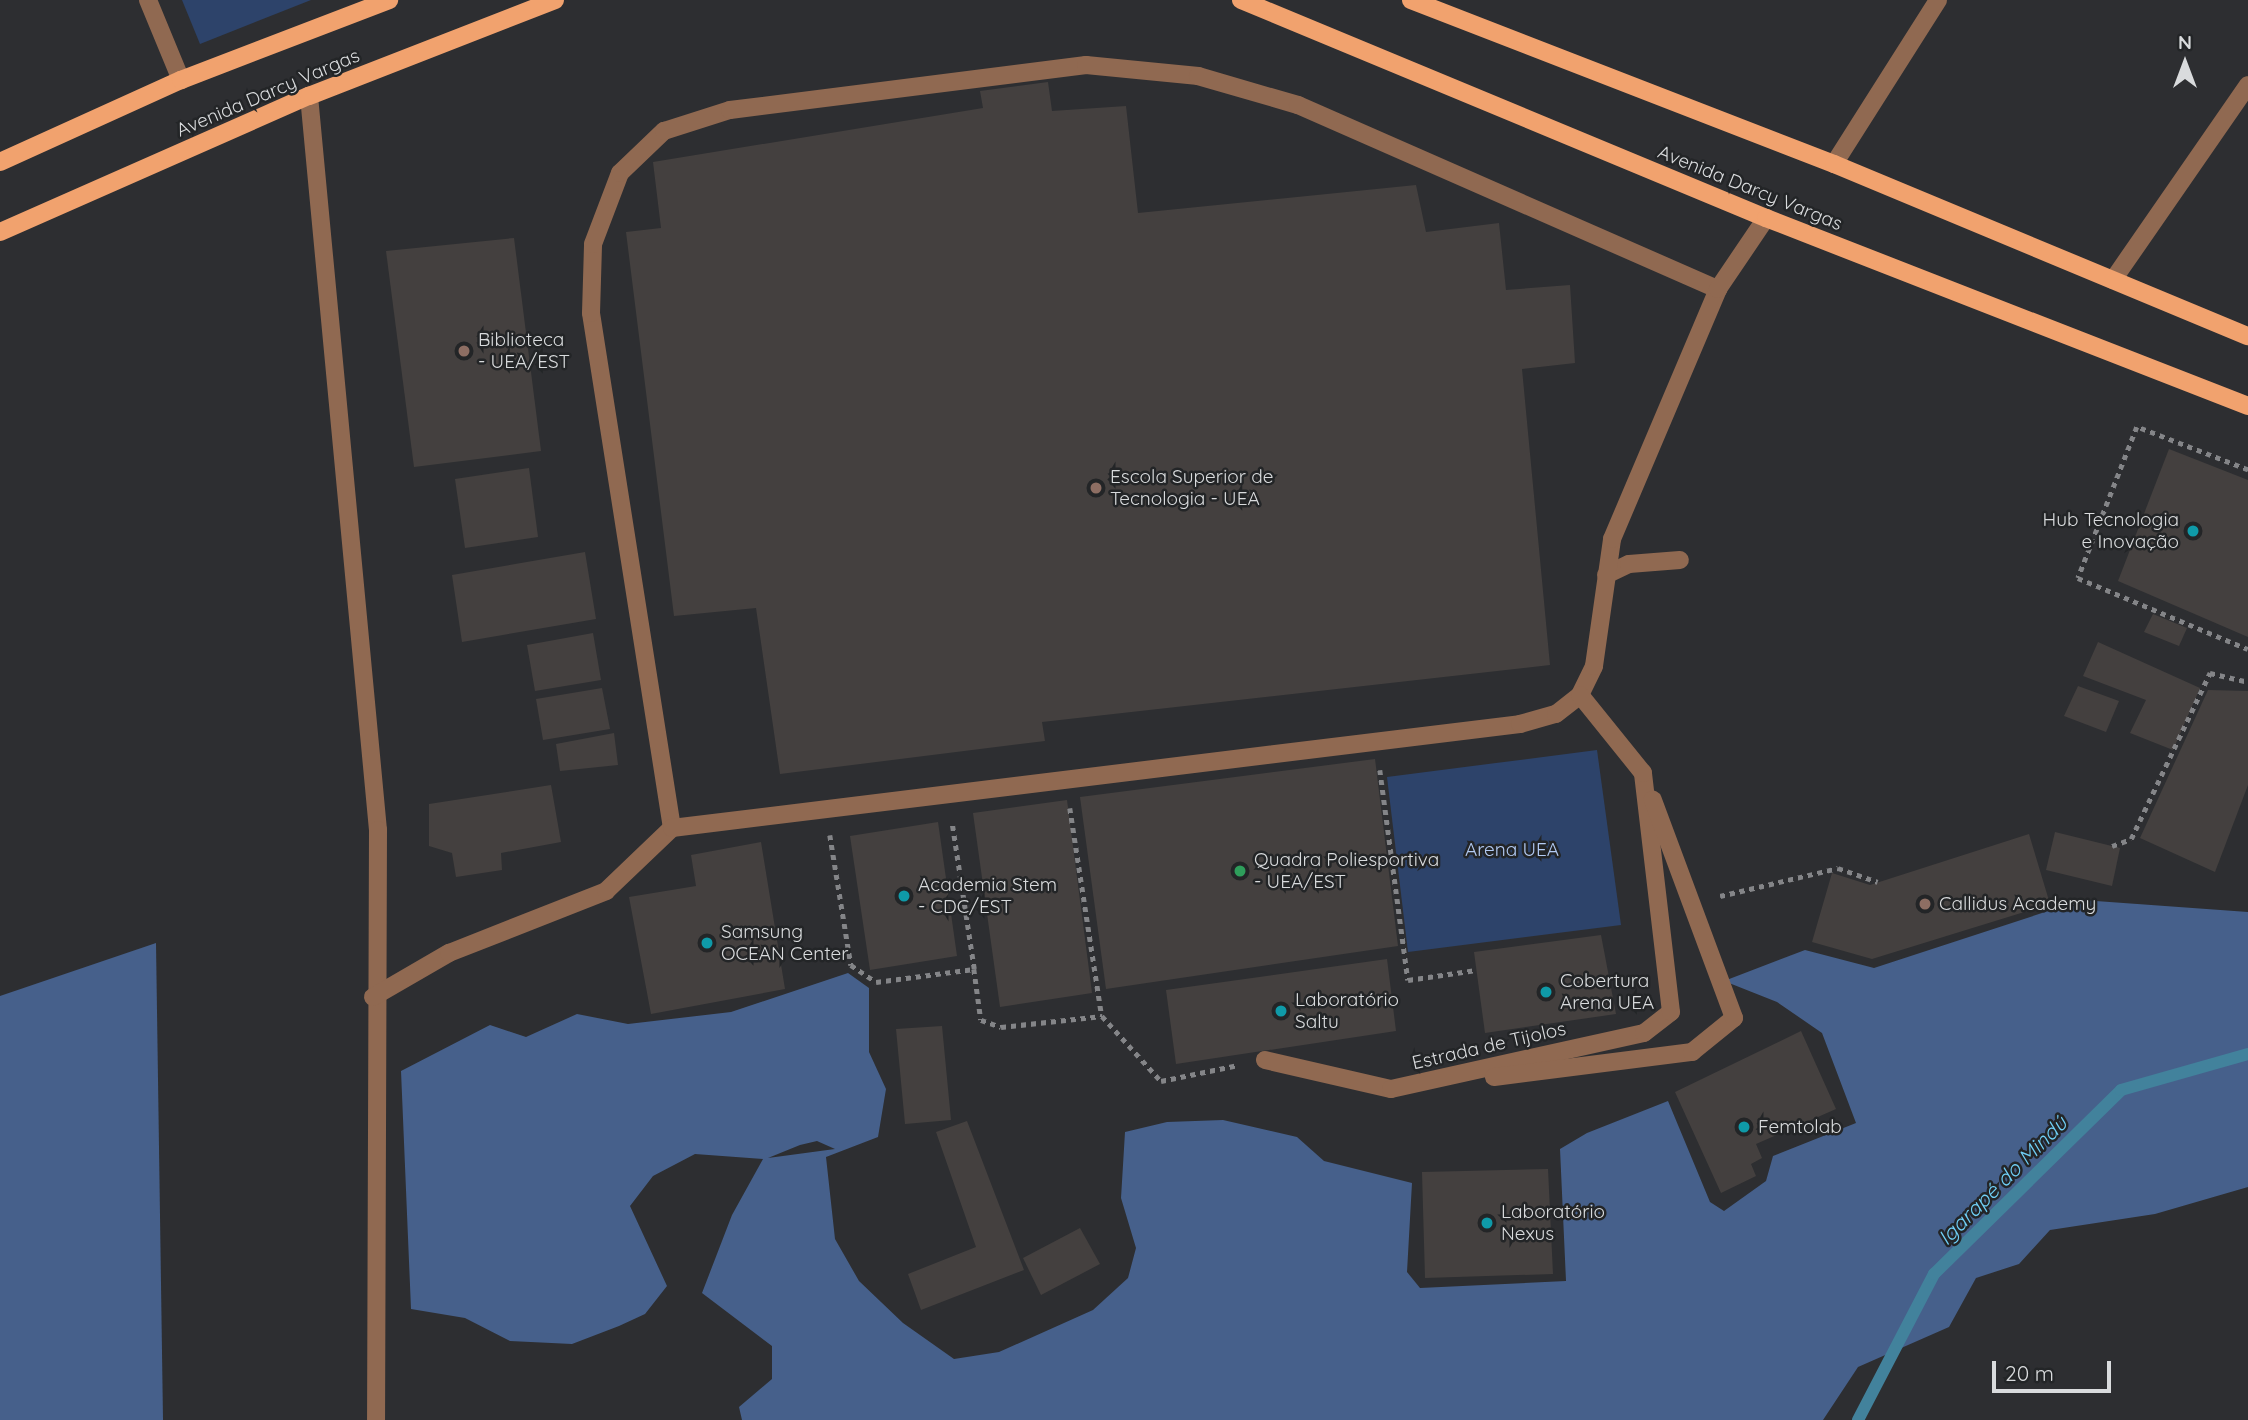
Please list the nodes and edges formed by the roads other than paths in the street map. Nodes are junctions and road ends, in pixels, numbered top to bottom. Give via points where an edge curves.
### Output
1 (148, 0) edge
2 (389, 0) edge
3 (555, 0) edge
4 (1241, 0) edge
5 (1411, 0) edge
6 (1938, 0) edge
7 (181, 80) junction
8 (2248, 85) edge
9 (309, 96) junction
10 (0, 162) edge
11 (1834, 164) junction
12 (1766, 218) junction
13 (0, 232) edge
14 (2113, 280) junction
15 (1718, 289) junction
16 (2248, 336) edge
17 (2248, 406) edge
18 (1680, 560) dead end
19 (1606, 575) junction
20 (1580, 695) junction
21 (1643, 773) junction
22 (672, 828) junction
23 (373, 997) junction
24 (1265, 1060) road end
25 (1391, 1089) junction
26 (376, 1420) edge

1 - 7 street
2 - 7 main road, Avenida Darcy Vargas
3 - 9 main road, Avenida Darcy Vargas
4 - 12 main road, Avenida Darcy Vargas
5 - 11 main road
6 - 11 street
7 - 10 main road, Avenida Darcy Vargas
8 - 14 street
9 - 13 main road, Avenida Darcy Vargas
9 - 23 street via 376,802
11 - 14 main road
12 - 15 street
12 - 17 main road, Avenida Darcy Vargas
14 - 16 main road
15 - 19 street via 1612,539
15 - 22 street via 1298,105 1198,76 1086,65 730,110 664,131 620,173 593,244 591,313
18 - 19 street via 1629,564
19 - 20 street via 1594,666
20 - 21 street
20 - 22 street via 1556,714 1520,724
21 - 25 street, Estrada de Tijolos via 1671,1012 1644,1033
21 - 25 street via 1734,1018 1692,1052
22 - 23 street via 607,891 449,953
23 - 26 street
24 - 25 street, Estrada de Tijolos

